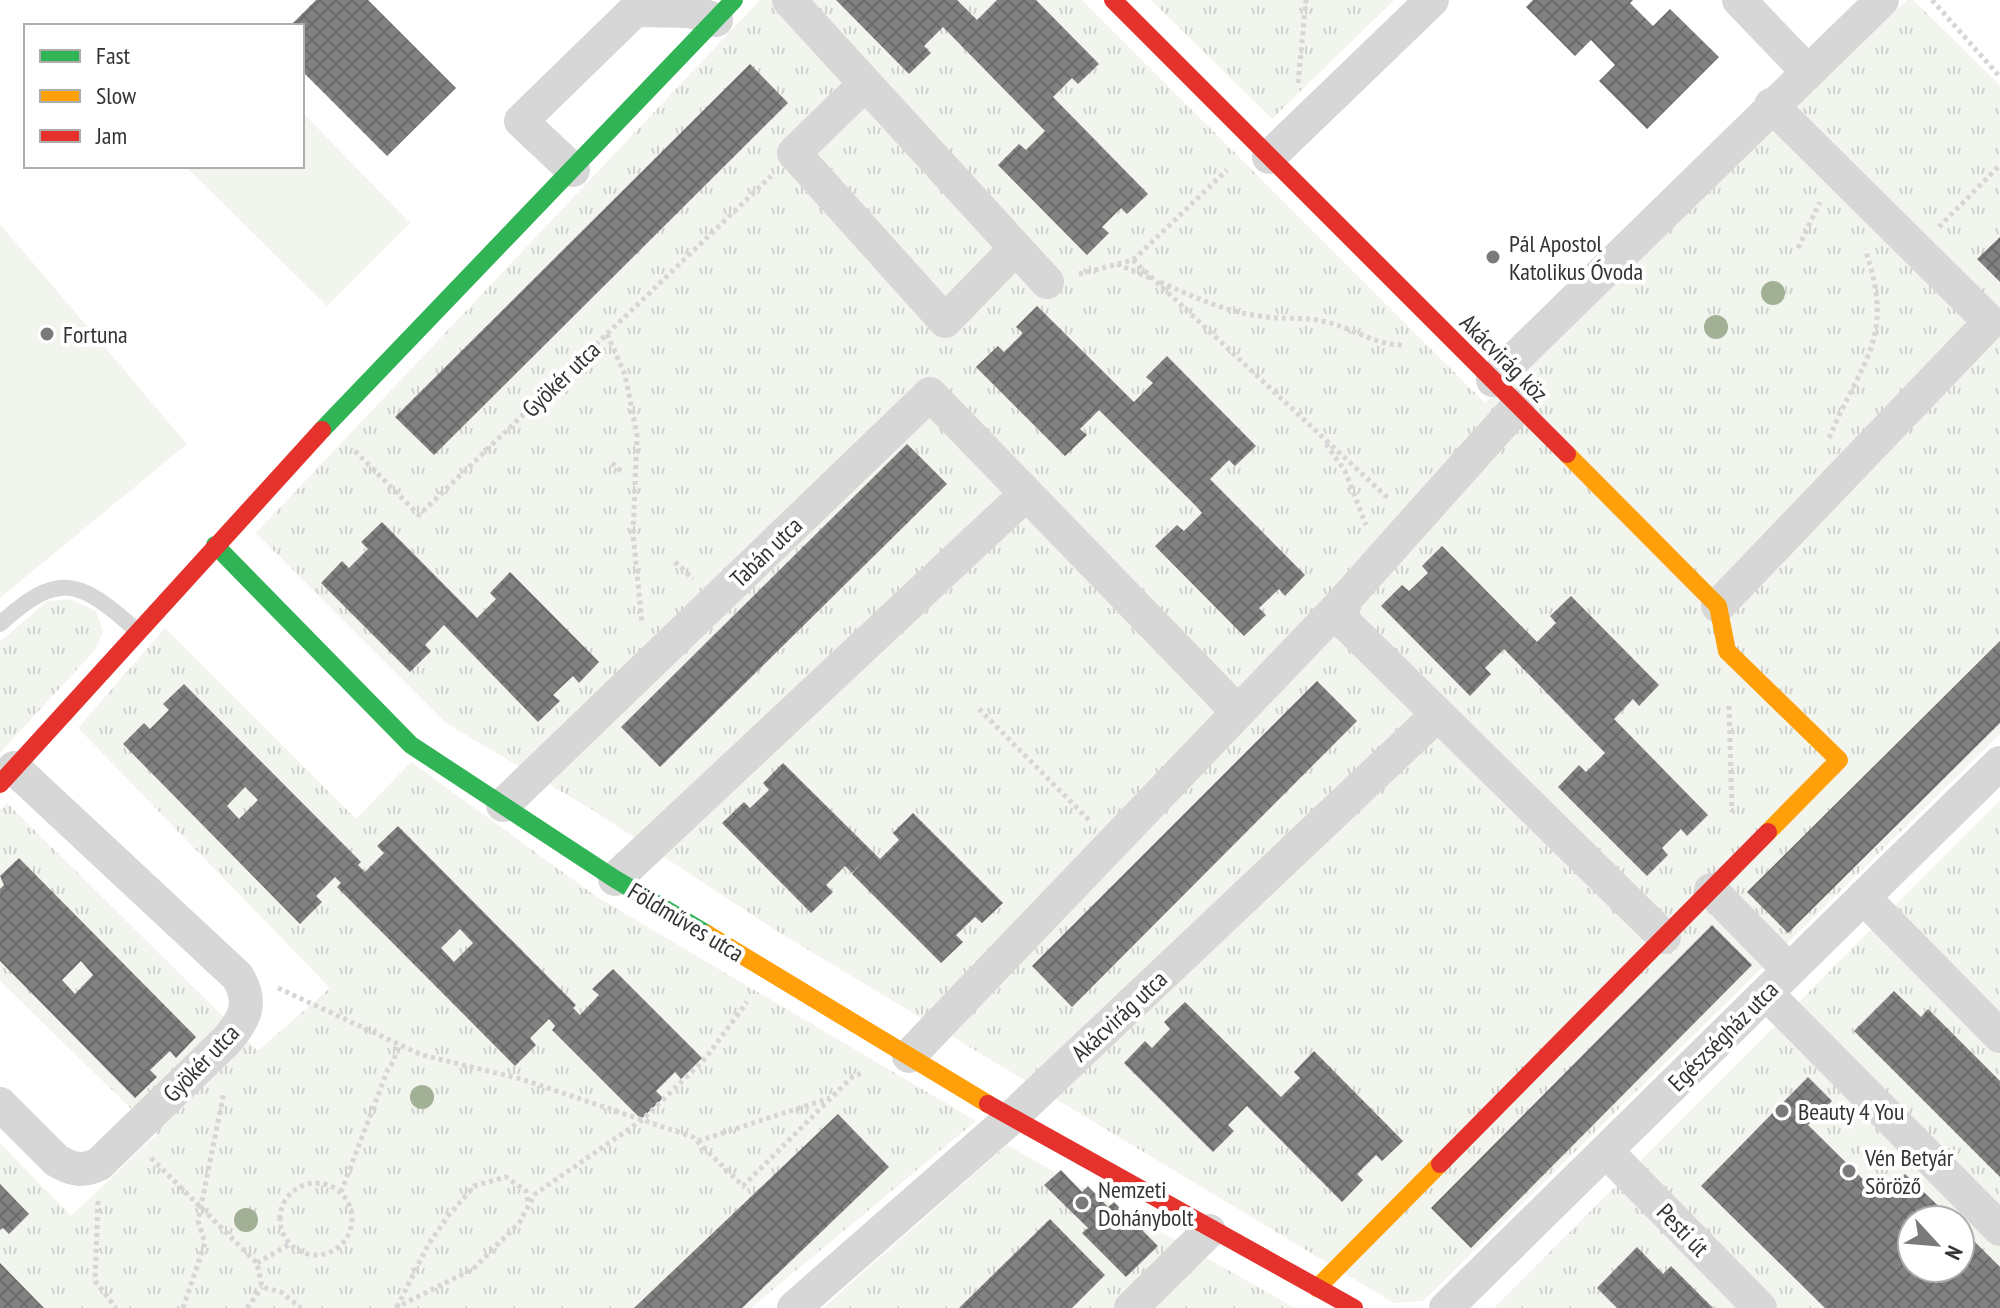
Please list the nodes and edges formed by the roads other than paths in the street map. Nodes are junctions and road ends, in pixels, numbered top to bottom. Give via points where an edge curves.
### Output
1 (789, 0) edge
2 (1113, 0) edge
3 (1432, 0) edge
4 (1739, 0) edge
5 (1882, 0) edge
6 (725, 10) edge
7 (1808, 72) junction
8 (864, 85) junction
9 (1771, 105) junction
10 (1262, 150) junction
11 (573, 170) junction
12 (1014, 250) junction
13 (1047, 282) road end
14 (1493, 380) junction
15 (1518, 406) junction
16 (1025, 495) junction
17 (215, 545) junction
18 (1718, 606) junction
19 (1334, 612) junction
20 (0, 624) edge
21 (137, 630) junction
22 (1237, 711) junction
23 (1437, 715) junction
24 (2000, 763) edge
25 (7, 776) edge
26 (503, 805) junction
27 (615, 879) junction
28 (1711, 890) junction
29 (1863, 897) junction
30 (1664, 937) junction
31 (1778, 981) junction
32 (2000, 1036) edge
33 (909, 1056) junction
34 (0, 1104) edge
35 (1011, 1118) junction
36 (1607, 1152) junction
37 (2000, 1229) edge
38 (1209, 1231) junction
39 (1317, 1288) junction
40 (794, 1308) edge
41 (1131, 1308) edge
42 (1354, 1308) edge
43 (1446, 1308) edge
44 (1760, 1308) edge

1 - 8 street
2 - 10 street, Akácvirág köz
3 - 10 street via 1294,134
4 - 7 street
5 - 7 street
6 - 11 street, Gyökér utca
6 - 11 street via 635,10 521,121
7 - 9 street
8 - 12 street
8 - 12 street via 794,153 945,321
9 - 14 street
9 - 18 street via 1990,322
10 - 14 street, Akácvirág köz
11 - 17 street, Gyökér utca
12 - 13 street
14 - 15 street, Akácvirág köz
15 - 18 street, Akácvirág köz
15 - 19 street
16 - 22 street, Tabán utca
16 - 26 street, Tabán utca via 930,394
16 - 27 street
17 - 21 street, Gyökér utca
17 - 26 street, Földműves utca via 411,745
18 - 28 street via 1727,651 1839,760
19 - 22 street
19 - 23 street
20 - 21 lane via 30,597 62,586 98,596
21 - 25 street, Gyökér utca
22 - 33 street
23 - 30 street
23 - 35 street, Akácvirág utca
24 - 29 street, Egészségház utca
25 - 34 street, Gyökér utca via 237,976 248,1003 241,1025 88,1169 66,1166
26 - 27 street, Földműves utca
27 - 33 street, Földműves utca
28 - 30 street
28 - 31 street
29 - 31 street, Egészségház utca
29 - 32 street
30 - 39 street
31 - 36 street, Egészségház utca
31 - 37 street
33 - 35 street, Földműves utca
35 - 38 street, Földműves utca
35 - 40 street, Akácvirág utca
36 - 43 street, Egészségház utca
36 - 44 street, Pesti út
38 - 39 street, Földműves utca
38 - 41 street
39 - 42 street, Földműves utca

